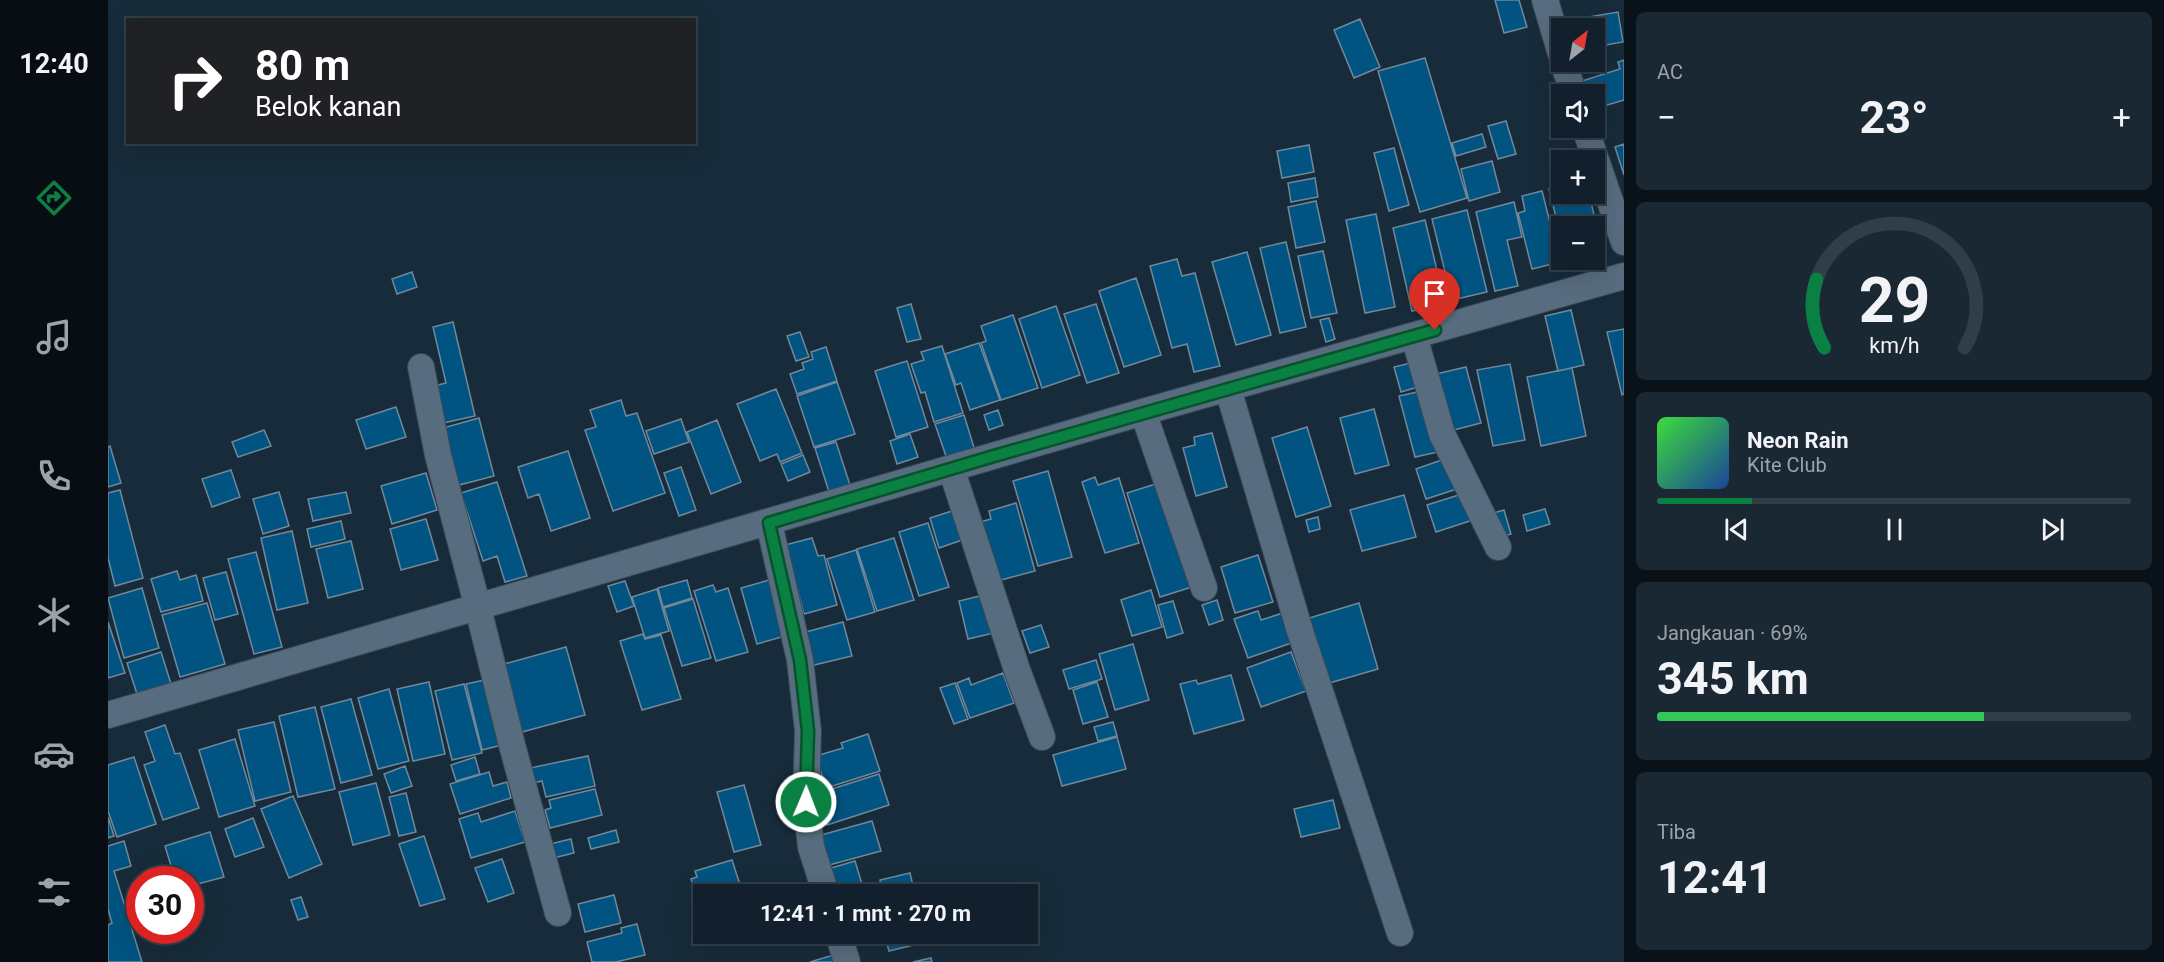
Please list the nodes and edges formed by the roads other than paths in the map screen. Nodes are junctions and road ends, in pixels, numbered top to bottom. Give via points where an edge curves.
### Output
1 (1545, 0) edge
2 (1551, 21) edge
3 (1588, 138) edge
4 (1624, 242) edge
5 (1624, 276) edge
6 (1413, 336) junction
7 (422, 368) dead end
8 (1228, 389) junction
9 (1143, 412) junction
10 (951, 468) junction
11 (769, 523) junction
12 (1498, 547) dead end
13 (1204, 588) dead end
14 (478, 608) junction
15 (108, 715) edge
16 (1042, 737) dead end
17 (823, 884) edge
18 (558, 913) dead end
19 (1400, 933) dead end
20 (841, 944) edge
21 (847, 962) edge

1 - 2 street
3 - 4 street
5 - 6 street
6 - 8 street
6 - 12 street via 1442,435
7 - 14 street via 438,455
8 - 9 street
8 - 19 street via 1300,631
9 - 10 street
9 - 13 street
10 - 11 street
10 - 16 street
11 - 14 street
11 - 17 street via 800,660 808,731 806,802 811,847
14 - 15 street
14 - 18 street
20 - 21 street

